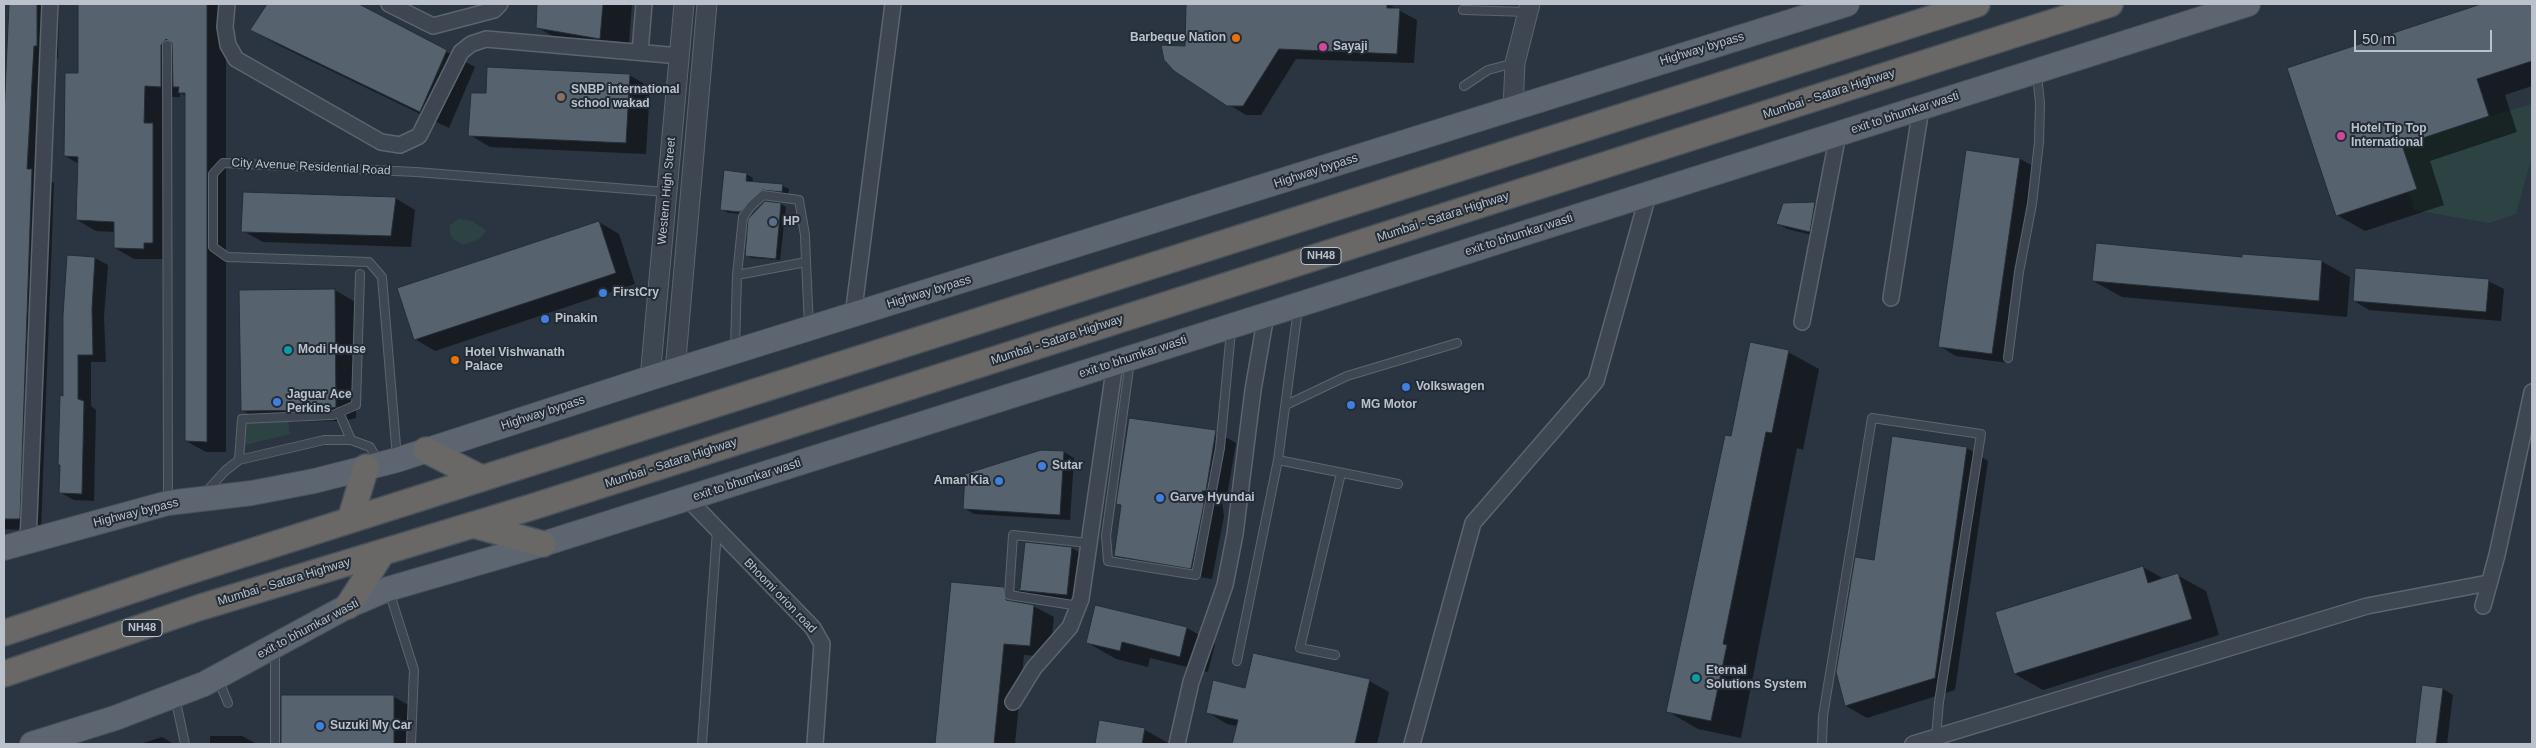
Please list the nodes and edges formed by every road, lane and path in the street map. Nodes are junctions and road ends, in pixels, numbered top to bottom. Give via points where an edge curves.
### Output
1 (50, 4) edge
2 (226, 4) edge
3 (389, 4) edge
4 (500, 4) edge
5 (644, 4) edge
6 (684, 4) edge
7 (706, 4) edge
8 (893, 4) edge
9 (1978, 4) edge
10 (2110, 4) edge
11 (2248, 4) edge
12 (1838, 5) edge
13 (1529, 8) edge
14 (1463, 10) dead end
15 (167, 45) dead end
16 (640, 52) junction
17 (680, 56) junction
18 (1515, 63) junction
19 (2037, 70) junction
20 (1464, 86) dead end
21 (1513, 108) junction
22 (1921, 108) junction
23 (1838, 134) junction
24 (667, 192) junction
25 (690, 194) junction
26 (1648, 195) junction
27 (806, 262) junction
28 (360, 274) dead end
29 (737, 276) junction
30 (1891, 298) dead end
31 (1298, 305) junction
32 (1266, 315) junction
33 (853, 316) junction
34 (1802, 322) dead end
35 (1231, 326) junction
36 (810, 330) junction
37 (1457, 344) dead end
38 (734, 354) junction
39 (2008, 358) dead end
40 (1123, 361) junction
41 (675, 371) junction
42 (650, 378) junction
43 (2532, 392) edge
44 (1286, 405) junction
45 (338, 412) junction
46 (351, 440) junction
47 (426, 450) junction
48 (239, 460) junction
49 (1278, 460) junction
50 (381, 464) junction
51 (1341, 472) junction
52 (481, 478) junction
53 (1398, 484) dead end
54 (687, 498) junction
55 (200, 500) junction
56 (168, 503) junction
57 (350, 520) junction
58 (473, 525) junction
59 (717, 530) junction
60 (28, 542) junction
61 (1089, 543) junction
62 (543, 544) junction
63 (4, 548) edge
64 (382, 553) junction
65 (2488, 583) junction
66 (388, 589) junction
67 (348, 606) junction
68 (1079, 606) junction
69 (2483, 606) dead end
70 (4, 634) edge
71 (275, 647) junction
72 (1335, 655) dead end
73 (1237, 661) dead end
74 (4, 674) edge
75 (217, 677) junction
76 (174, 695) junction
77 (1013, 702) dead end
78 (228, 703) dead end
79 (1936, 737) junction
80 (32, 744) edge
81 (185, 744) edge
82 (275, 744) edge
83 (410, 744) edge
84 (702, 744) edge
85 (815, 744) edge
86 (1176, 744) edge
87 (1412, 744) edge
88 (1822, 744) edge
89 (1914, 744) edge

1 - 60 street
2 - 16 street via 228,45 236,59 381,142 400,145 419,136 461,52 471,44 486,39
3 - 4 street via 433,26 494,10
5 - 16 street
6 - 17 street, Western High Street
7 - 25 street, Western High Street
8 - 33 street
9 - 52 highway
10 - 58 highway, Mumbai - Satara Highway / NH48
11 - 19 main road, exit to bhumkar wasti
12 - 21 main road, Highway bypass
13 - 14 lane
13 - 18 street
15 - 56 lane
16 - 17 street
17 - 24 street, Western High Street
18 - 20 lane via 1488,70
18 - 21 street
19 - 22 main road, exit to bhumkar wasti
19 - 39 lane via 2039,142
21 - 33 main road, Highway bypass
22 - 23 main road, exit to bhumkar wasti
22 - 30 street
23 - 26 main road, exit to bhumkar wasti
23 - 34 street
24 - 25 street
24 - 42 street, Western High Street
24 - 50 lane, City Avenue Residential Road via 416,172 223,163 213,174 214,247 227,257 369,262 382,277
25 - 41 street, Western High Street
26 - 31 main road, exit to bhumkar wasti
26 - 87 street via 1596,381 1473,523
27 - 29 lane
27 - 29 lane via 799,200 763,195 743,217
27 - 36 lane
28 - 45 lane via 356,405
29 - 38 lane
31 - 32 main road, exit to bhumkar wasti
31 - 44 lane
32 - 35 main road, exit to bhumkar wasti
32 - 86 street via 1225,585 1192,682
33 - 36 main road, Highway bypass
35 - 40 main road, exit to bhumkar wasti
35 - 40 lane via 1220,448 1196,575 1108,561 1106,536
36 - 38 main road, Highway bypass
37 - 44 lane via 1347,376
38 - 41 main road, Highway bypass
40 - 54 main road, exit to bhumkar wasti
40 - 61 street
41 - 42 main road, Highway bypass
42 - 47 main road, Highway bypass
43 - 65 street via 2497,556
44 - 49 lane
45 - 46 lane
45 - 48 lane via 333,415 242,419
46 - 48 lane via 324,440
46 - 50 lane via 370,447
47 - 50 main road, Highway bypass
47 - 52 highway
48 - 55 lane
49 - 51 lane
49 - 73 lane
50 - 55 main road, Highway bypass via 252,493
50 - 57 highway
51 - 53 lane
51 - 72 lane via 1300,648
52 - 57 highway
54 - 59 street, Bhoomi orion road
54 - 62 main road, exit to bhumkar wasti
55 - 56 main road, Highway bypass
56 - 60 main road, Highway bypass
57 - 70 highway
58 - 62 highway
58 - 64 highway, Mumbai - Satara Highway / NH48
59 - 84 lane
59 - 85 street, Bhoomi orion road via 813,628 822,644
60 - 63 main road, Highway bypass
61 - 68 street
61 - 68 lane via 1013,535 1009,595
62 - 66 main road, exit to bhumkar wasti
64 - 67 highway
64 - 74 highway, Mumbai - Satara Highway / NH48 via 198,608
65 - 69 street
65 - 79 street via 2367,606
66 - 67 main road, exit to bhumkar wasti
66 - 83 lane via 414,670
67 - 71 main road, exit to bhumkar wasti
68 - 77 street via 1070,627 1034,668
71 - 75 main road, exit to bhumkar wasti
71 - 82 lane
75 - 76 main road, exit to bhumkar wasti
75 - 78 lane
76 - 80 main road, exit to bhumkar wasti
76 - 81 lane
79 - 88 lane via 1981,434 1872,418 1823,716
79 - 89 street

